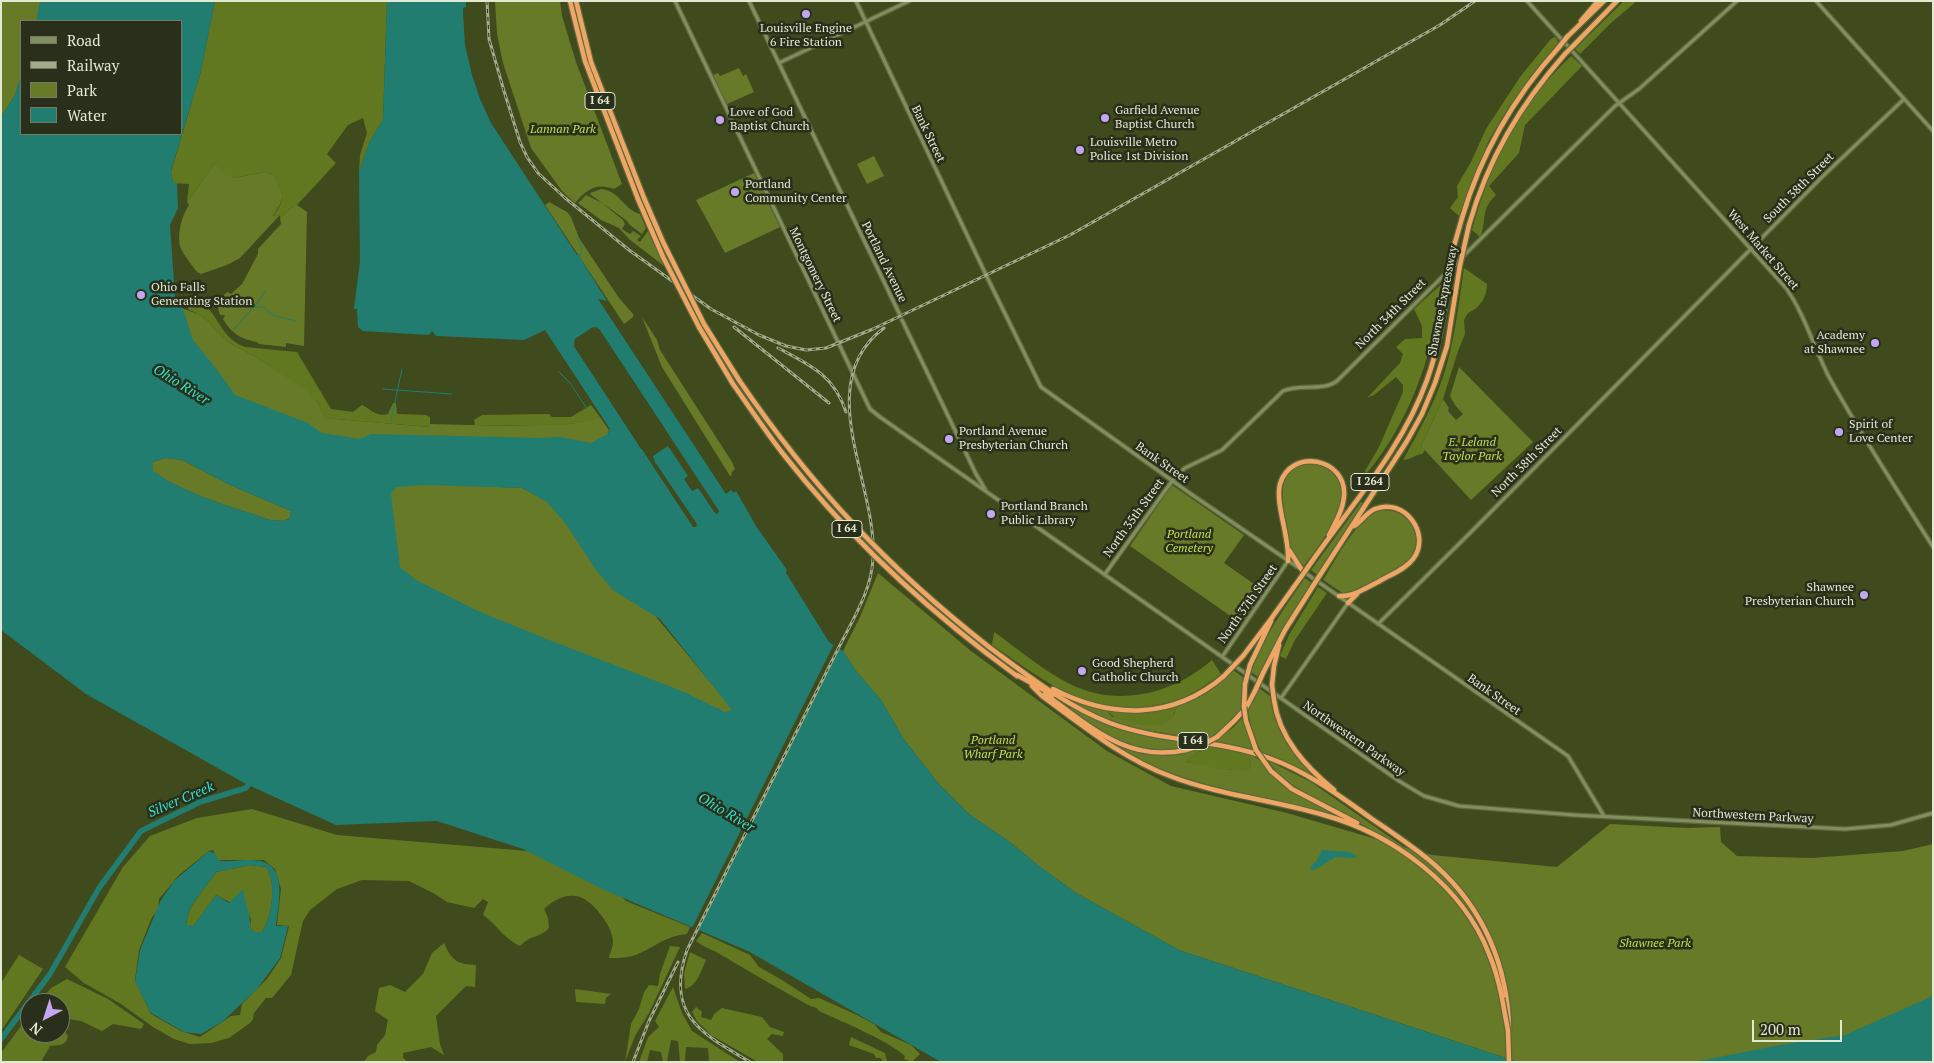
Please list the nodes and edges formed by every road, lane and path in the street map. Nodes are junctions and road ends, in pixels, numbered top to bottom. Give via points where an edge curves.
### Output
1 (570, 1) edge
2 (576, 1) edge
3 (675, 1) edge
4 (749, 1) edge
5 (856, 1) edge
6 (909, 1) edge
7 (1527, 1) edge
8 (1598, 1) edge
9 (1604, 1) edge
10 (1618, 1) edge
11 (1737, 1) edge
12 (1816, 1) edge
13 (866, 22) junction
14 (1567, 37) junction
15 (779, 63) junction
16 (1904, 99) junction
17 (1619, 103) junction
18 (1933, 131) edge
19 (1751, 249) junction
20 (899, 313) dead end
21 (1688, 313) joint
22 (902, 320) dead end
23 (1329, 385) joint
24 (862, 394) joint
25 (1172, 480) junction
26 (987, 492) junction
27 (1351, 528) junction
28 (1324, 544) junction
29 (1288, 547) junction
30 (1933, 547) edge
31 (1288, 561) junction
32 (1302, 570) junction
33 (1104, 574) junction
34 (1360, 591) junction
35 (1339, 596) junction
36 (1348, 603) junction
37 (1272, 619) junction
38 (1378, 624) junction
39 (1280, 638) junction
40 (1222, 657) junction
41 (1017, 675) junction
42 (1040, 683) junction
43 (1037, 690) junction
44 (1281, 698) junction
45 (1347, 801) junction
46 (1933, 813) edge
47 (1604, 816) junction
48 (1371, 832) junction
49 (1428, 861) junction
50 (1509, 1062) edge

1 - 41 highway, I 64, bridge via 585,61 657,244 698,326 733,384 784,455 845,526 906,586
2 - 42 highway, I 64, bridge via 591,62 644,198 704,324 739,380 791,452 854,526 924,594
3 - 24 street, Montgomery Street
4 - 15 street, Portland Avenue
5 - 13 street, Bank Street
6 - 13 street
7 - 17 street, West Market Street
8 - 14 highway
9 - 14 highway, Shawnee Expressway / I 264
10 - 27 highway, Shawnee Expressway / I 264, bridge via 1565,54 1535,90 1506,134 1485,178 1469,225 1446,346 1431,396 1413,432
11 - 17 street, North 34th Street
12 - 16 street
13 - 15 street
13 - 25 street, Bank Street via 1044,391
14 - 28 highway, Shawnee Expressway / I 264, bridge via 1529,82 1502,122 1482,163 1454,246 1436,351 1412,414 1361,495
15 - 20 street, Portland Avenue
16 - 18 street
16 - 19 street, South 38th Street
17 - 19 street, West Market Street
17 - 23 street, North 34th Street via 1337,381
19 - 21 street, South 38th Street
19 - 30 street, West Market Street via 1796,302 1823,365 1851,417
21 - 38 street, North 38th Street
22 - 26 street, Portland Avenue
23 - 25 street, North 35th Street via 1295,387 1283,392 1222,450 1185,468
24 - 26 street, Northwestern Parkway via 870,409 880,417
25 - 31 street, Bank Street
25 - 33 street, North 35th Street
26 - 33 street, Northwestern Parkway
27 - 34 highway via 1368,513 1390,507 1408,515 1418,534 1418,549 1410,562
27 - 39 highway, Shawnee Expressway / I 264, bridge
28 - 29 highway via 1342,509 1344,488 1333,468 1323,462 1311,461 1292,467 1281,484 1280,498
28 - 37 highway, Shawnee Expressway / I 264, bridge
29 - 31 highway
29 - 32 highway
31 - 32 street, Bank Street
31 - 40 street, North 37th Street
32 - 35 street, Bank Street
33 - 40 street, Northwestern Parkway
34 - 35 highway
34 - 36 highway
35 - 36 street, Bank Street
36 - 38 street, Bank Street
36 - 44 street
37 - 42 highway, bridge via 1224,676 1204,691 1163,707 1110,710 1073,699
37 - 48 highway, bridge via 1250,665 1245,684 1246,721 1256,750 1271,771 1292,789
38 - 47 street, Bank Street via 1568,756
39 - 43 highway, bridge via 1246,708 1216,737 1186,750 1154,753 1122,746
39 - 45 highway, bridge via 1272,685 1281,727 1312,770
40 - 44 street, Northwestern Parkway
41 - 43 highway, I 64
41 - 49 highway via 1110,725 1151,736 1239,750 1284,766 1336,796
42 - 45 highway, I 64 via 1069,703 1109,723 1146,734 1226,746 1269,758
43 - 48 highway, I 64 via 1116,748 1158,772 1322,814
44 - 47 street, Northwestern Parkway via 1424,796 1476,808
45 - 49 highway, I 64
46 - 47 street, Northwestern Parkway via 1891,824 1845,829
48 - 50 highway, I 64, bridge via 1403,852 1438,881 1470,918 1490,955 1502,998
49 - 50 highway, I 64, bridge via 1466,898 1493,945 1508,999

